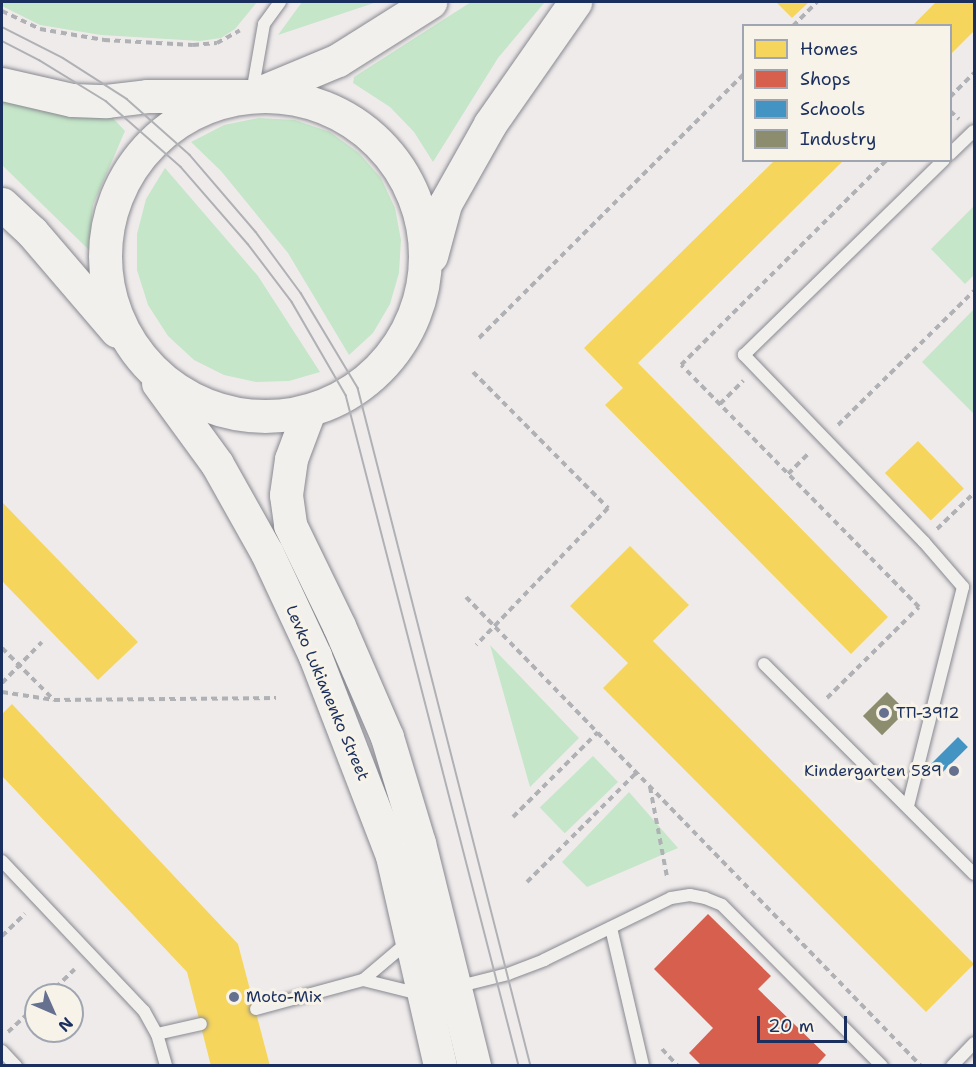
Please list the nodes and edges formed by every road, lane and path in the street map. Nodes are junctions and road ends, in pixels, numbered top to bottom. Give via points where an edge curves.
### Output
1 (280, 2) edge
2 (430, 2) edge
3 (575, 2) edge
4 (817, 2) edge
5 (2, 11) edge
6 (795, 24) edge
7 (244, 26) dead end
8 (975, 73) edge
9 (742, 76) edge
10 (2, 84) edge
11 (252, 96) junction
12 (952, 96) edge
13 (975, 131) edge
14 (952, 153) edge
15 (885, 162) edge
16 (942, 162) edge
17 (2, 204) edge
18 (424, 281) junction
19 (975, 291) edge
20 (479, 338) dead end
21 (138, 354) junction
22 (473, 372) dead end
23 (309, 411) junction
24 (824, 438) junction
25 (788, 474) junction
26 (975, 493) edge
27 (924, 542) junction
28 (466, 597) dead end
29 (495, 627) junction
30 (42, 642) dead end
31 (476, 645) dead end
32 (2, 648) edge
33 (764, 664) dead end
34 (19, 665) junction
35 (2, 682) edge
36 (2, 692) edge
37 (276, 698) dead end
38 (54, 700) junction
39 (812, 712) junction
40 (598, 732) junction
41 (636, 773) junction
42 (650, 786) junction
43 (908, 806) junction
44 (513, 817) dead end
45 (2, 861) edge
46 (975, 874) edge
47 (527, 882) dead end
48 (671, 898) junction
49 (39, 901) junction
50 (611, 928) junction
51 (2, 936) edge
52 (411, 939) junction
53 (91, 955) junction
54 (363, 980) junction
55 (61, 983) edge
56 (439, 991) junction
57 (256, 1010) dead end
58 (24, 1017) edge
59 (201, 1024) dead end
60 (157, 1034) junction
61 (2, 1038) edge
62 (975, 1043) edge
63 (2, 1051) edge
64 (16, 1065) edge
65 (166, 1065) edge
66 (440, 1065) edge
67 (474, 1065) edge
68 (644, 1065) edge
69 (882, 1065) edge
70 (921, 1065) edge
71 (952, 1065) edge

1 - 11 lane via 264,24
2 - 11 main road via 338,60
3 - 18 main road via 490,124 445,204
4 - 6 path
5 - 7 path via 39,29 115,41 217,43
8 - 12 path
9 - 20 path
10 - 11 main road via 72,100
11 - 18 main road via 300,99 345,116 384,146 410,186 422,223
11 - 21 main road via 205,107 164,131 124,179 108,222 105,268 115,314
13 - 14 lane
15 - 25 path via 681,365
16 - 24 lane via 744,356
17 - 21 main road via 32,232
18 - 23 main road via 412,322 389,358 358,388
19 - 24 path
21 - 23 main road via 172,387 215,409 262,417
21 - 52 main road, Levko Lukianenko Street via 217,464 267,553 311,646 392,856
22 - 29 path via 608,508
23 - 56 main road, Levko Lukianenko Street via 291,459 286,495 290,525 387,737 419,843
24 - 25 path
24 - 27 lane
25 - 39 path via 919,607
26 - 27 path
27 - 43 lane via 963,587
28 - 29 path
29 - 31 path
29 - 40 path
30 - 34 path
32 - 34 path
33 - 39 lane
34 - 35 path
34 - 38 path
36 - 38 path
37 - 38 path
39 - 43 lane
40 - 41 path
40 - 44 path
41 - 42 path
41 - 47 path
42 - 48 path
42 - 70 path
43 - 46 lane
45 - 49 lane
48 - 50 lane
48 - 69 lane via 690,895 722,905
49 - 51 path
49 - 53 lane
50 - 56 lane via 508,974
50 - 68 lane
52 - 54 lane
52 - 56 main road, Levko Lukianenko Street
53 - 55 path
53 - 60 lane via 144,1011
54 - 56 lane
54 - 57 lane
56 - 66 main road, Levko Lukianenko Street
56 - 67 main road, Levko Lukianenko Street
58 - 61 path
59 - 60 lane
60 - 65 lane
62 - 71 lane
63 - 64 lane

